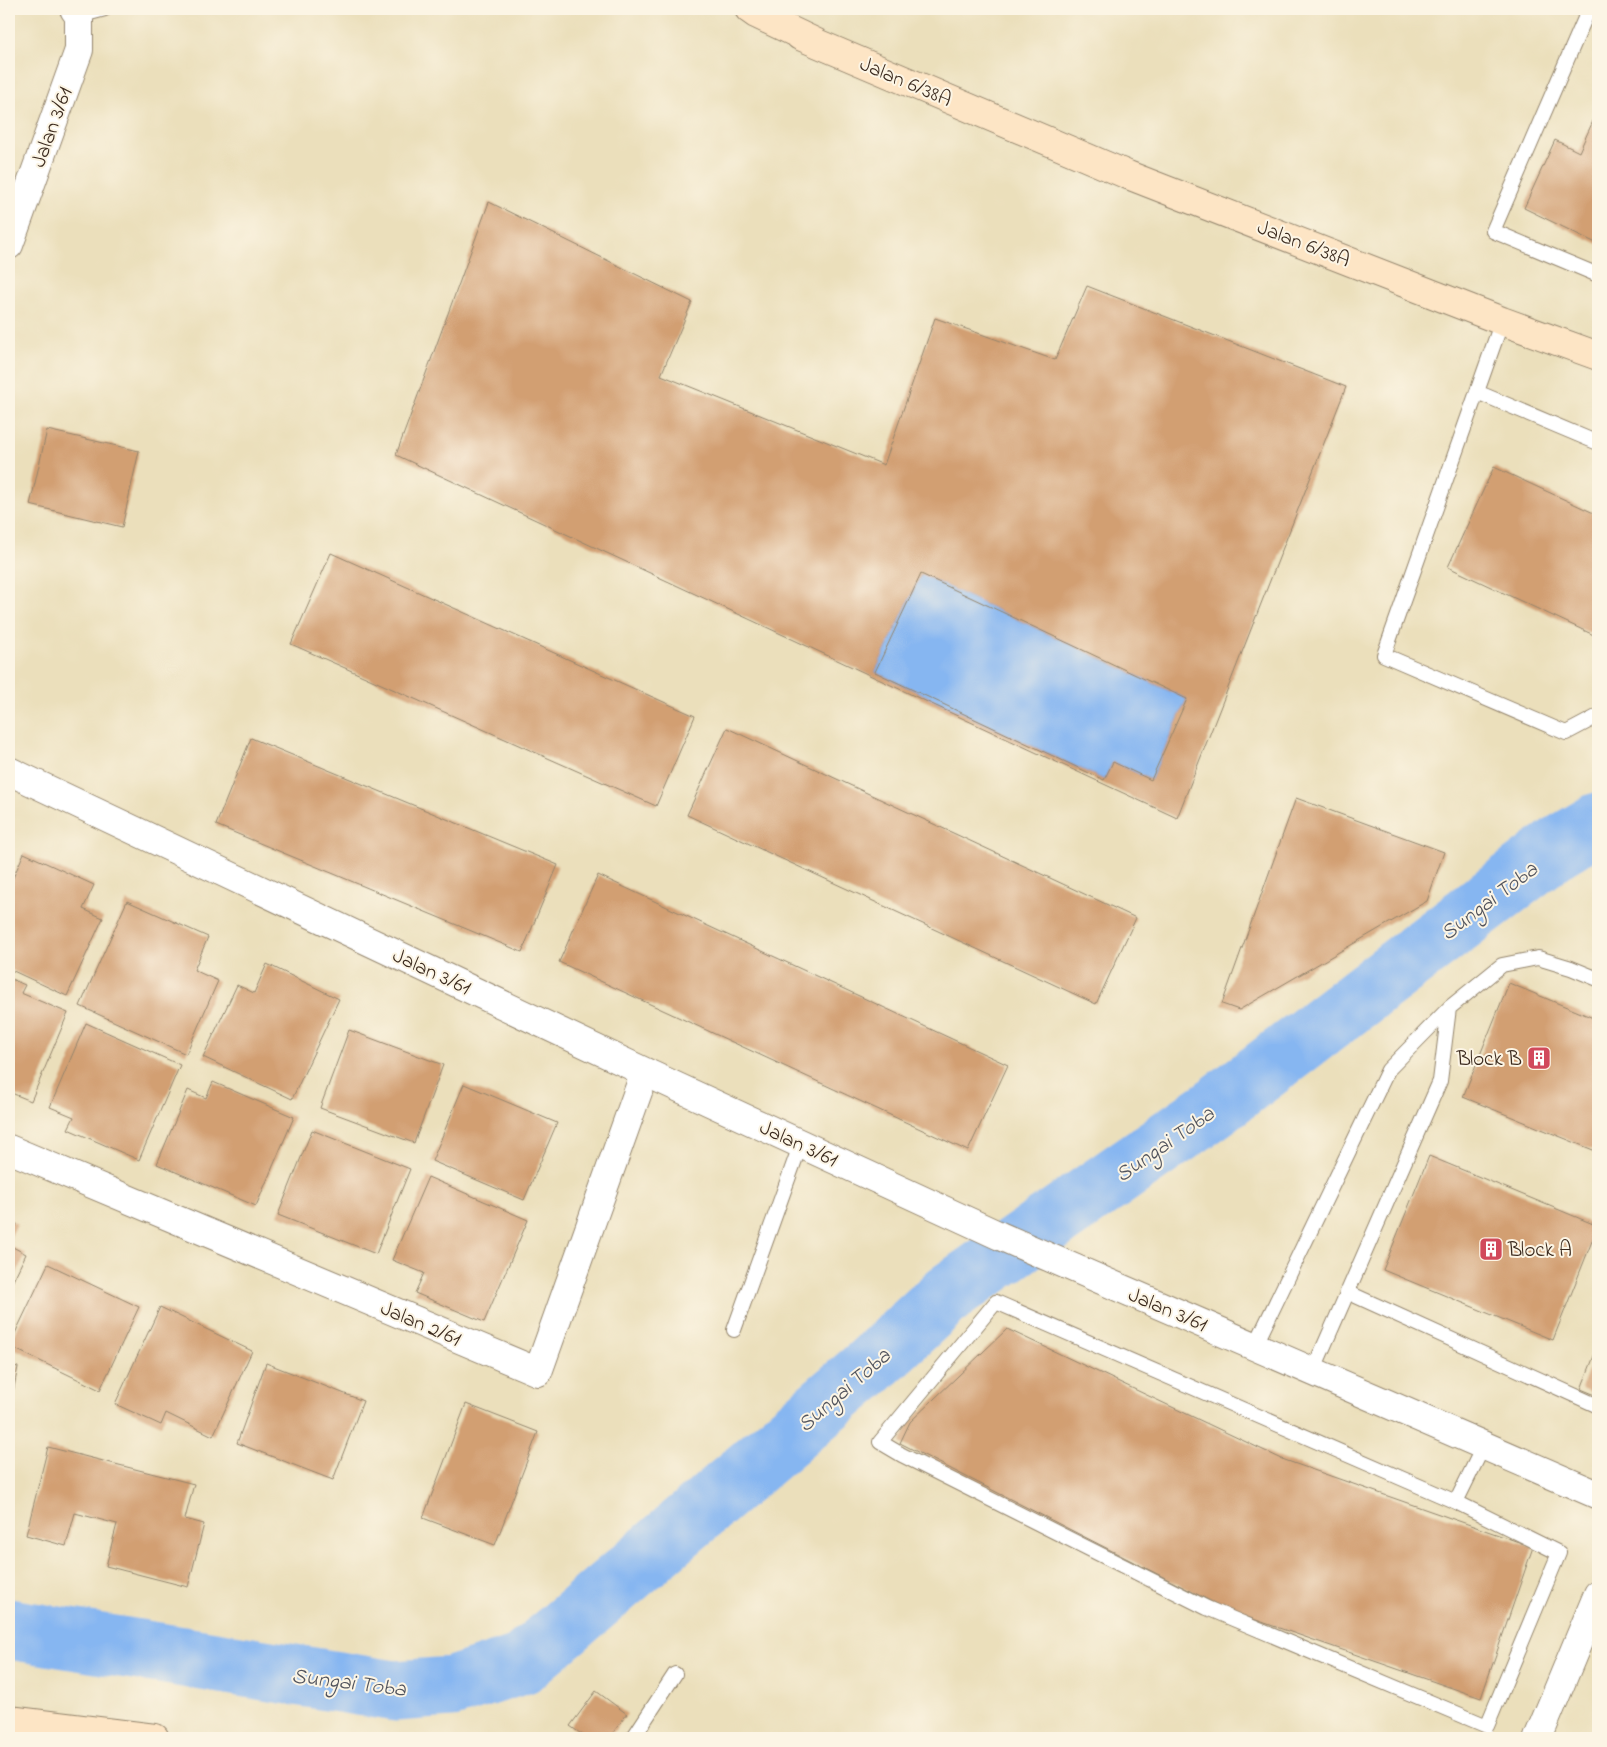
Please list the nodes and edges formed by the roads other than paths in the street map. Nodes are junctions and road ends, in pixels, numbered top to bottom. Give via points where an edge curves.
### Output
1 (105, 9) edge
2 (749, 9) edge
3 (1589, 9) edge
4 (76, 12) edge
5 (9, 245) edge
6 (1598, 275) edge
7 (1502, 321) junction
8 (1598, 356) edge
9 (1477, 392) junction
10 (1598, 443) edge
11 (1598, 716) edge
12 (9, 771) edge
13 (1598, 979) edge
14 (1449, 1008) junction
15 (645, 1072) junction
16 (801, 1144) junction
17 (9, 1149) edge
18 (1347, 1292) junction
19 (734, 1330) dead end
20 (1255, 1346) junction
21 (1313, 1371) junction
22 (1598, 1406) edge
23 (1484, 1445) junction
24 (1598, 1495) edge
25 (1456, 1502) junction
26 (1597, 1602) edge
27 (675, 1674) dead end
28 (9, 1720) edge
29 (155, 1738) edge
30 (634, 1738) edge
31 (1538, 1738) edge

1 - 4 lane
2 - 7 street, Jalan 6/38A via 800,36 1128,175
3 - 6 lane via 1493,231
4 - 5 street, Jalan 3/61 via 80,50
7 - 8 street, Jalan 6/38A
7 - 9 lane
9 - 10 lane
9 - 11 lane via 1384,655 1566,733
12 - 15 street, Jalan 3/61
13 - 14 lane via 1538,958 1502,965
14 - 18 lane via 1440,1081
14 - 20 lane via 1388,1070
15 - 16 street, Jalan 3/61
15 - 17 street, Jalan 2/61 via 538,1372
16 - 19 lane
16 - 20 street, Jalan 3/61 via 1008,1239
18 - 21 lane
18 - 22 lane
20 - 21 street, Jalan 3/61
21 - 23 street, Jalan 3/61
23 - 24 street, Jalan 3/61
23 - 25 lane
25 - 25 lane via 1559,1553 1487,1726 1207,1608 880,1442 996,1302
26 - 31 street
27 - 30 lane
28 - 29 street

